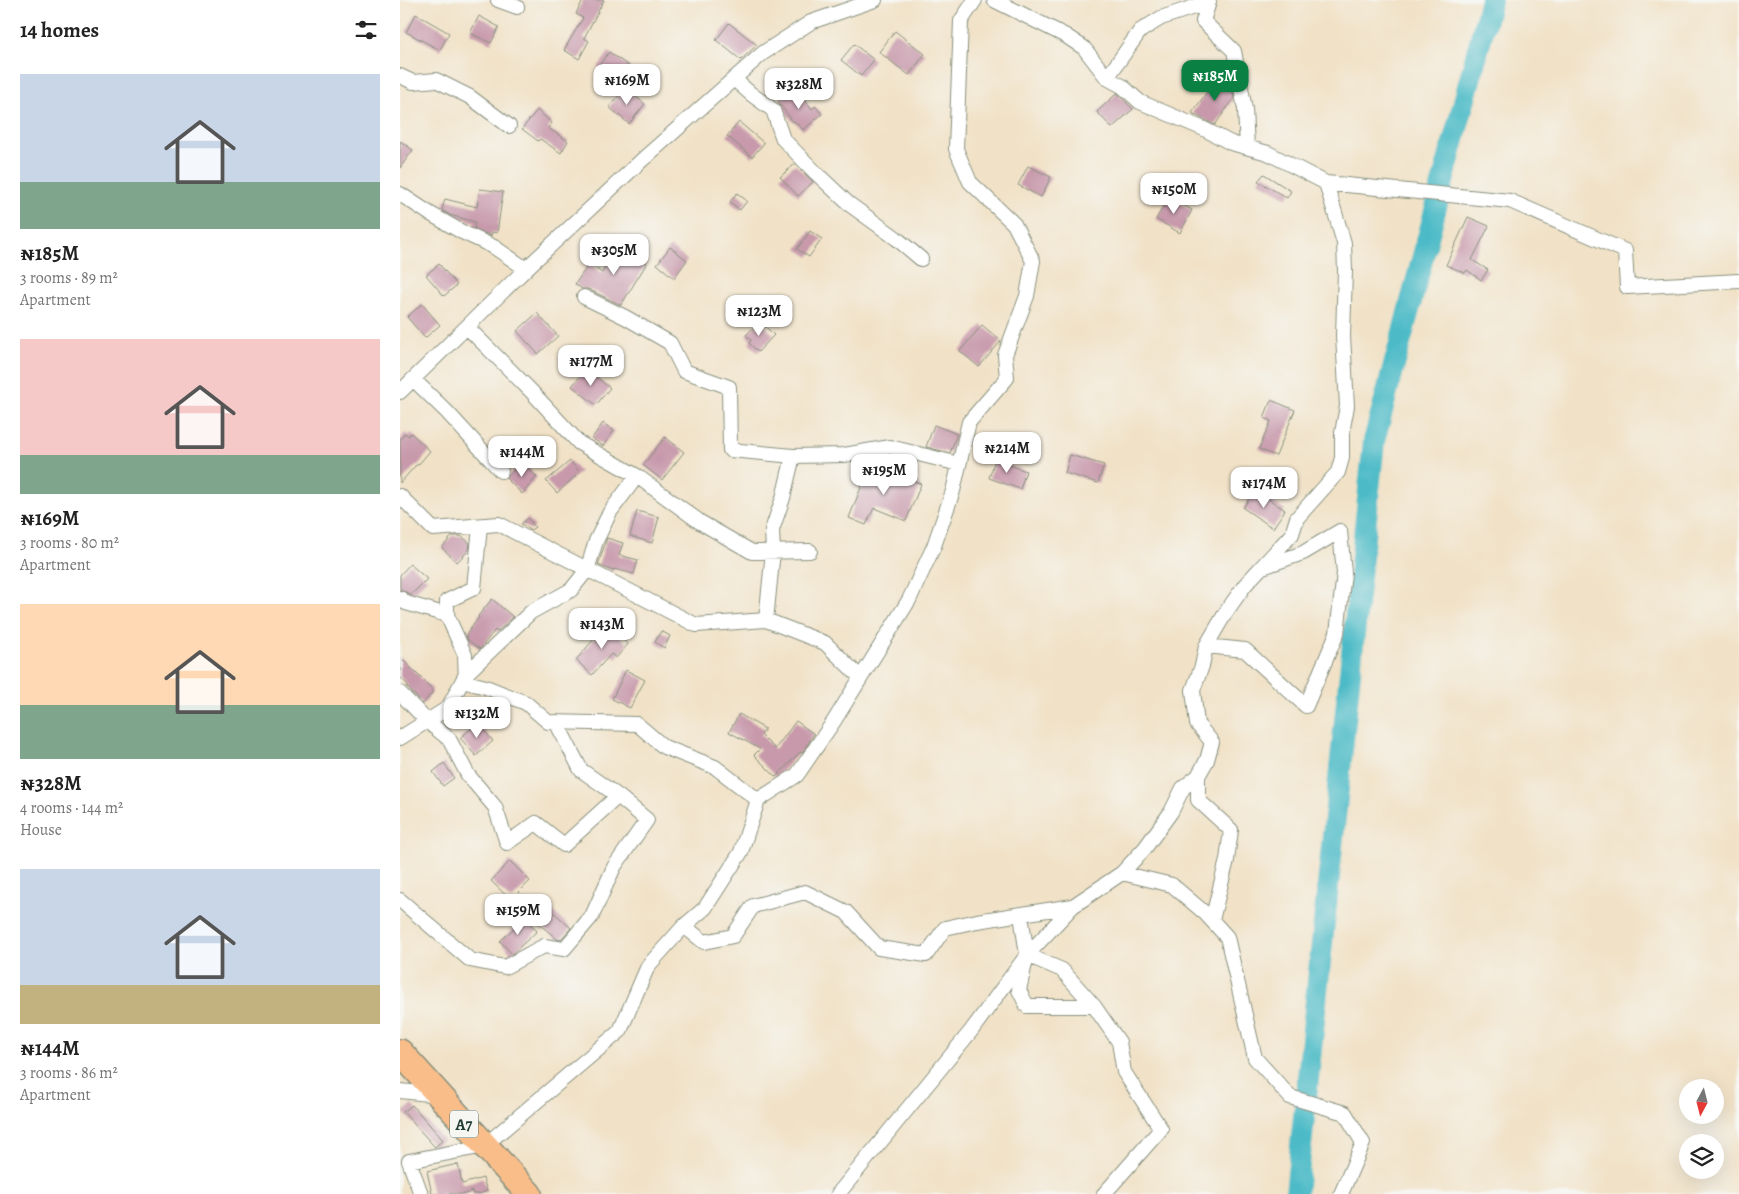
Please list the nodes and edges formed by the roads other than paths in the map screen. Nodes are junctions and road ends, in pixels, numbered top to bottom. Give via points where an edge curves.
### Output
1 (498, 0) edge
2 (875, 0) edge
3 (975, 0) edge
4 (994, 0) edge
5 (517, 7) dead end
6 (400, 76) edge
7 (1107, 78) junction
8 (734, 79) junction
9 (509, 126) dead end
10 (1247, 147) junction
11 (1326, 183) junction
12 (400, 194) edge
13 (921, 259) dead end
14 (526, 269) junction
15 (1739, 281) edge
16 (584, 296) dead end
17 (467, 326) junction
18 (413, 379) junction
19 (400, 392) edge
20 (793, 456) junction
21 (959, 464) junction
22 (501, 471) dead end
23 (637, 476) junction
24 (400, 496) edge
25 (480, 526) junction
26 (774, 551) junction
27 (810, 551) dead end
28 (1262, 567) junction
29 (587, 570) junction
30 (400, 598) edge
31 (447, 615) junction
32 (766, 620) junction
33 (1206, 646) junction
34 (466, 674) junction
35 (860, 677) junction
36 (400, 693) edge
37 (427, 721) junction
38 (556, 722) junction
39 (400, 738) edge
40 (1198, 776) junction
41 (618, 796) junction
42 (758, 800) junction
43 (1122, 873) junction
44 (400, 900) edge
45 (1073, 906) junction
46 (1021, 915) junction
47 (1212, 920) junction
48 (684, 926) junction
49 (1027, 955) junction
50 (1094, 1006) junction
51 (400, 1052) edge
52 (400, 1091) edge
53 (439, 1095) junction
54 (484, 1146) junction
55 (405, 1163) edge
56 (421, 1194) edge
57 (529, 1194) edge
58 (838, 1194) edge
59 (1104, 1194) edge
60 (1341, 1194) edge

1 - 5 street
2 - 8 street via 811,22 763,53
3 - 21 street via 961,21 956,149 970,182 1014,224 1033,261 1027,296 1005,355 1007,378 969,422
4 - 7 street via 1084,48
6 - 9 street via 413,82 436,80 470,97
7 - 10 street via 1140,102 1231,143
7 - 10 street via 1140,31 1161,18 1209,2 1203,21 1234,51
8 - 13 street via 774,110 783,139 816,173 849,204
8 - 14 street
10 - 11 street via 1268,153
11 - 15 street via 1510,201 1625,251 1627,288
11 - 28 street via 1344,243 1343,336 1347,406 1342,458 1338,472 1310,501 1297,518 1292,534
12 - 14 street via 462,232 494,247
14 - 17 street
16 - 20 street via 670,343 684,371 729,387 730,450
17 - 18 street
17 - 23 street via 579,443
18 - 19 street
18 - 22 street
20 - 21 street via 844,455 890,447
20 - 26 street via 772,530
21 - 35 street via 953,491 930,554 909,600
23 - 26 street via 700,522 752,552
23 - 29 street via 610,512
24 - 25 street via 432,529
25 - 29 street via 499,524
25 - 31 street via 474,588 447,601
26 - 27 street
26 - 32 street
28 - 33 street via 1245,585
28 - 33 street via 1303,553 1340,531 1344,573 1337,633 1306,706 1245,650
29 - 32 street via 696,625
29 - 34 street via 571,590 531,612
30 - 31 street via 406,603
31 - 34 street via 465,655
32 - 35 street via 825,644
33 - 40 street via 1193,690 1197,724 1212,742
34 - 37 street via 448,708
34 - 38 street via 466,682 526,703 548,722
35 - 42 street via 797,775
36 - 37 street
37 - 39 street
37 - 41 street via 450,739 468,775 496,807 507,843 536,823 564,845
38 - 41 street via 581,770
38 - 42 street via 637,724 664,747 715,768
40 - 43 street via 1183,788 1155,834
40 - 47 street via 1198,800 1231,830
41 - 44 street via 646,820 614,867 592,916 564,949 544,946 505,967 470,960
42 - 48 street via 741,852 705,908
43 - 45 street
43 - 47 street via 1172,885
45 - 46 street
45 - 49 street
46 - 48 street via 945,928 926,955 879,948 846,912 805,892 753,906 733,936 704,942
46 - 49 street
47 - 60 street via 1227,937 1255,1058 1290,1098 1345,1113 1363,1143
48 - 54 street via 648,966 620,1031
49 - 50 street via 1062,970
49 - 50 street via 1019,990 1027,1006
49 - 58 street via 971,1031
50 - 59 street via 1119,1042 1124,1072 1162,1129
51 - 53 highway, A7
52 - 53 street
53 - 54 highway, A7
54 - 55 street
54 - 57 highway, A7
55 - 56 street

